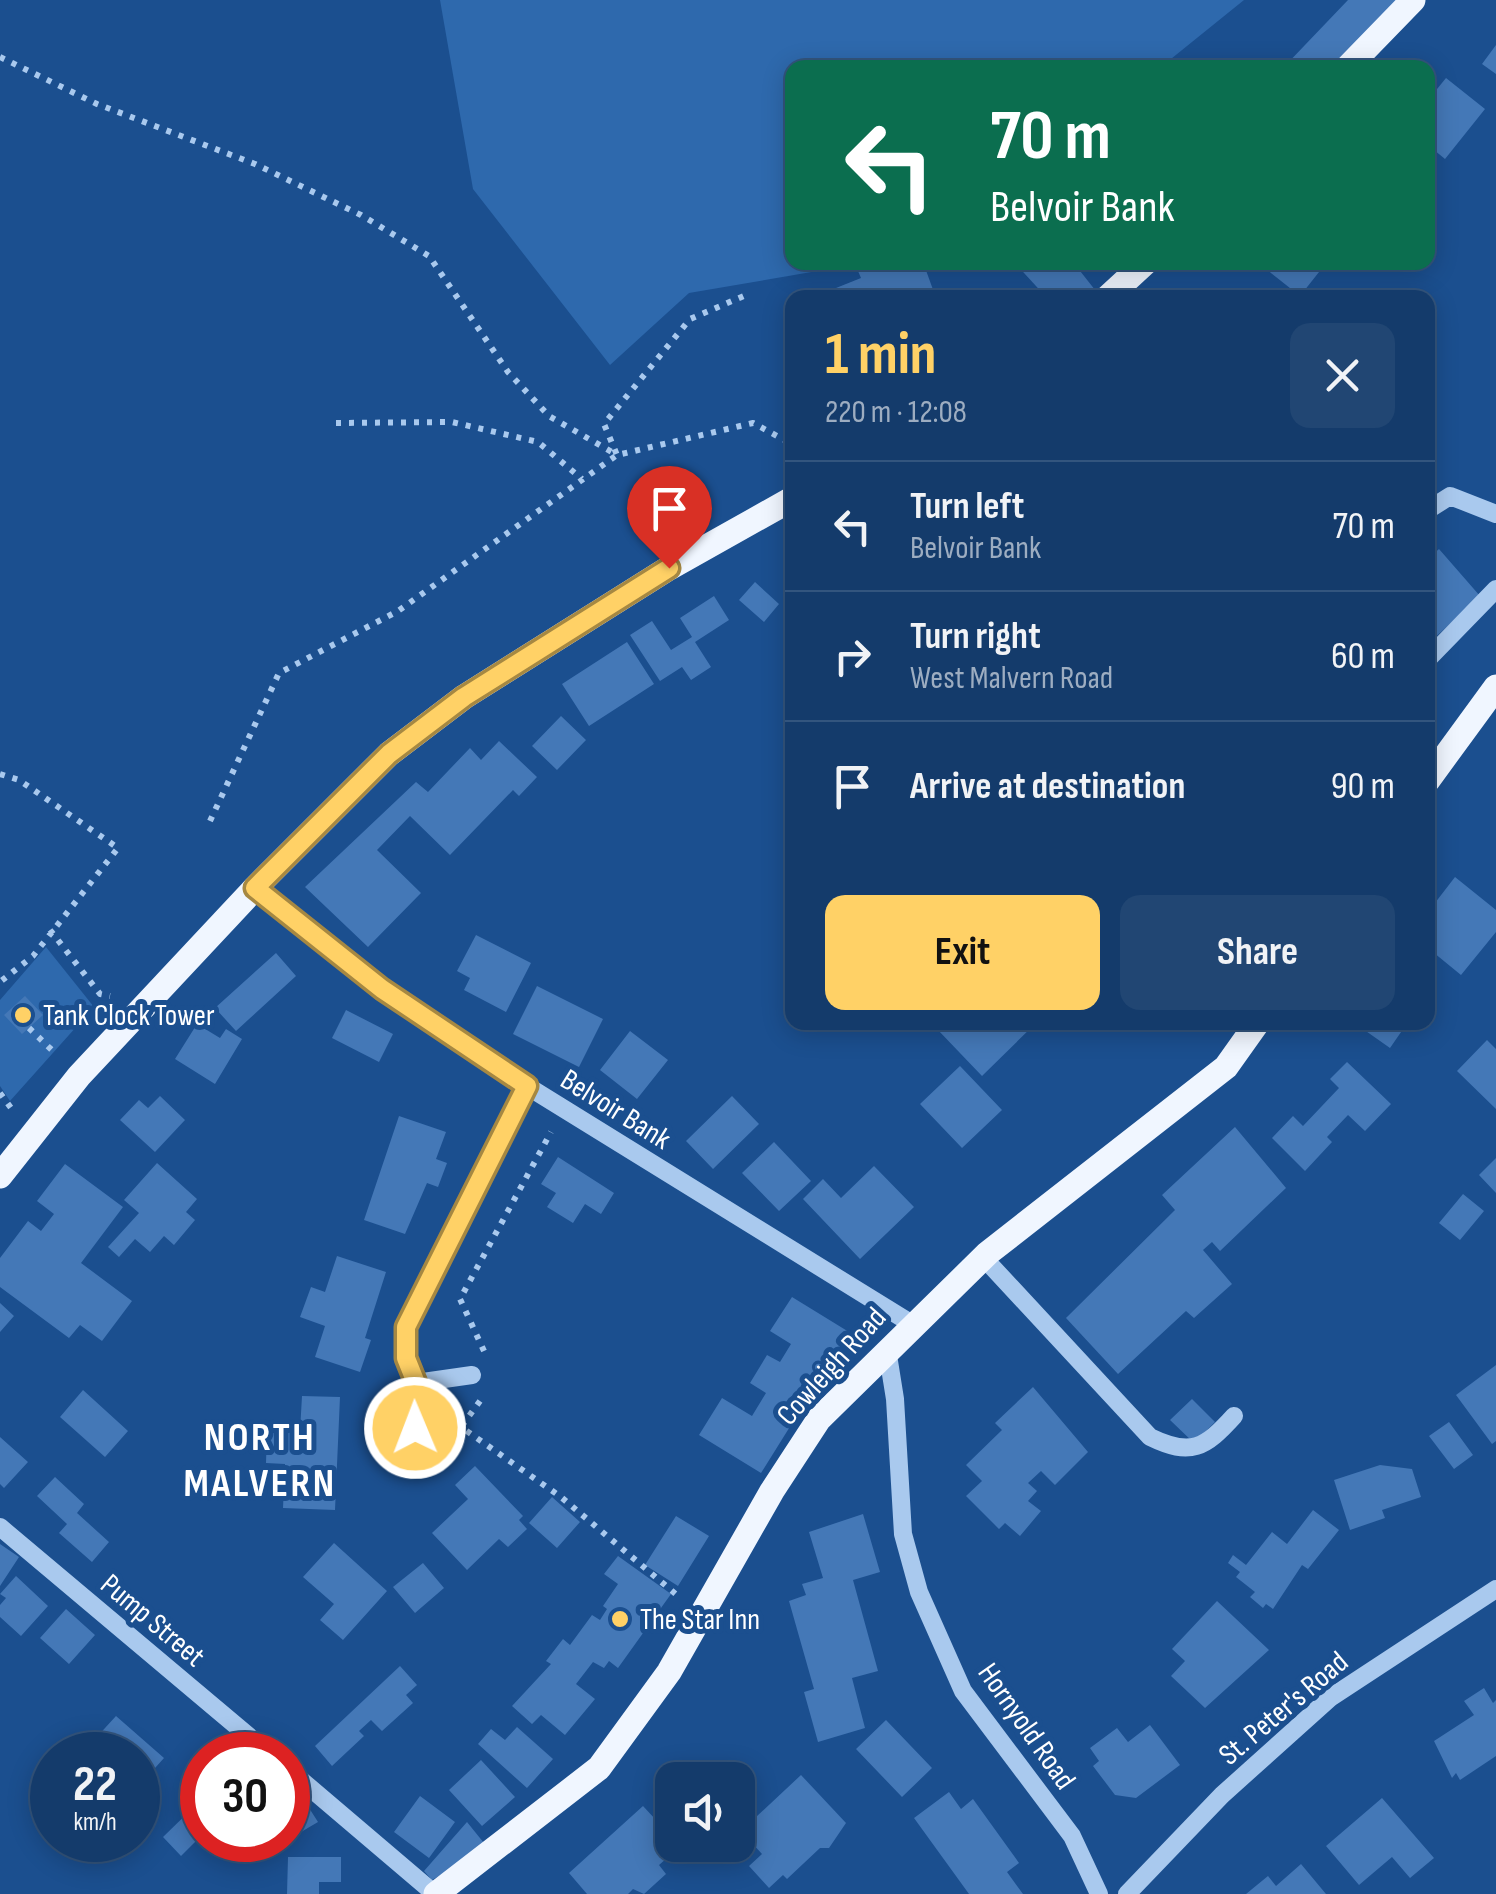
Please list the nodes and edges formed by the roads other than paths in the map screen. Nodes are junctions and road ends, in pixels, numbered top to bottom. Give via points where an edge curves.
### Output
1 (1413, 0) edge
2 (1355, 60) edge
3 (1137, 270) edge
4 (1116, 290) edge
5 (785, 503) edge
6 (1435, 506) edge
7 (1496, 514) edge
8 (1496, 589) edge
9 (1435, 653) edge
10 (1496, 687) edge
11 (1435, 770) edge
12 (255, 888) junction
13 (1252, 1030) edge
14 (527, 1086) junction
15 (0, 1176) edge
16 (983, 1258) junction
17 (912, 1324) junction
18 (886, 1350) junction
19 (472, 1375) dead end
20 (416, 1383) junction
21 (1234, 1416) dead end
22 (415, 1428) dead end
23 (0, 1527) edge
24 (1496, 1589) edge
25 (243, 1732) edge
26 (310, 1788) edge
27 (436, 1894) edge
28 (1099, 1894) edge
29 (1126, 1894) edge

1 - 2 main road
3 - 4 main road
5 - 12 main road via 464,697 389,754
6 - 7 street via 1450,496
8 - 9 street
10 - 11 main road
12 - 14 street, Belvoir Bank via 382,989
12 - 15 main road via 79,1076
13 - 16 main road, Cowleigh Road via 1226,1068
14 - 17 street, Belvoir Bank
14 - 20 street via 406,1327 406,1358
16 - 17 main road, Cowleigh Road
16 - 21 street via 1150,1437 1173,1448 1204,1445
17 - 18 main road, Cowleigh Road
18 - 27 main road, Cowleigh Road via 819,1419 669,1672 598,1768
18 - 28 street, Hornyold Road via 896,1399 903,1534 919,1592 962,1691 1072,1836
19 - 20 street
20 - 22 street
23 - 25 street, Pump Street
24 - 29 street, St. Peter's Road via 1330,1698
26 - 27 street

